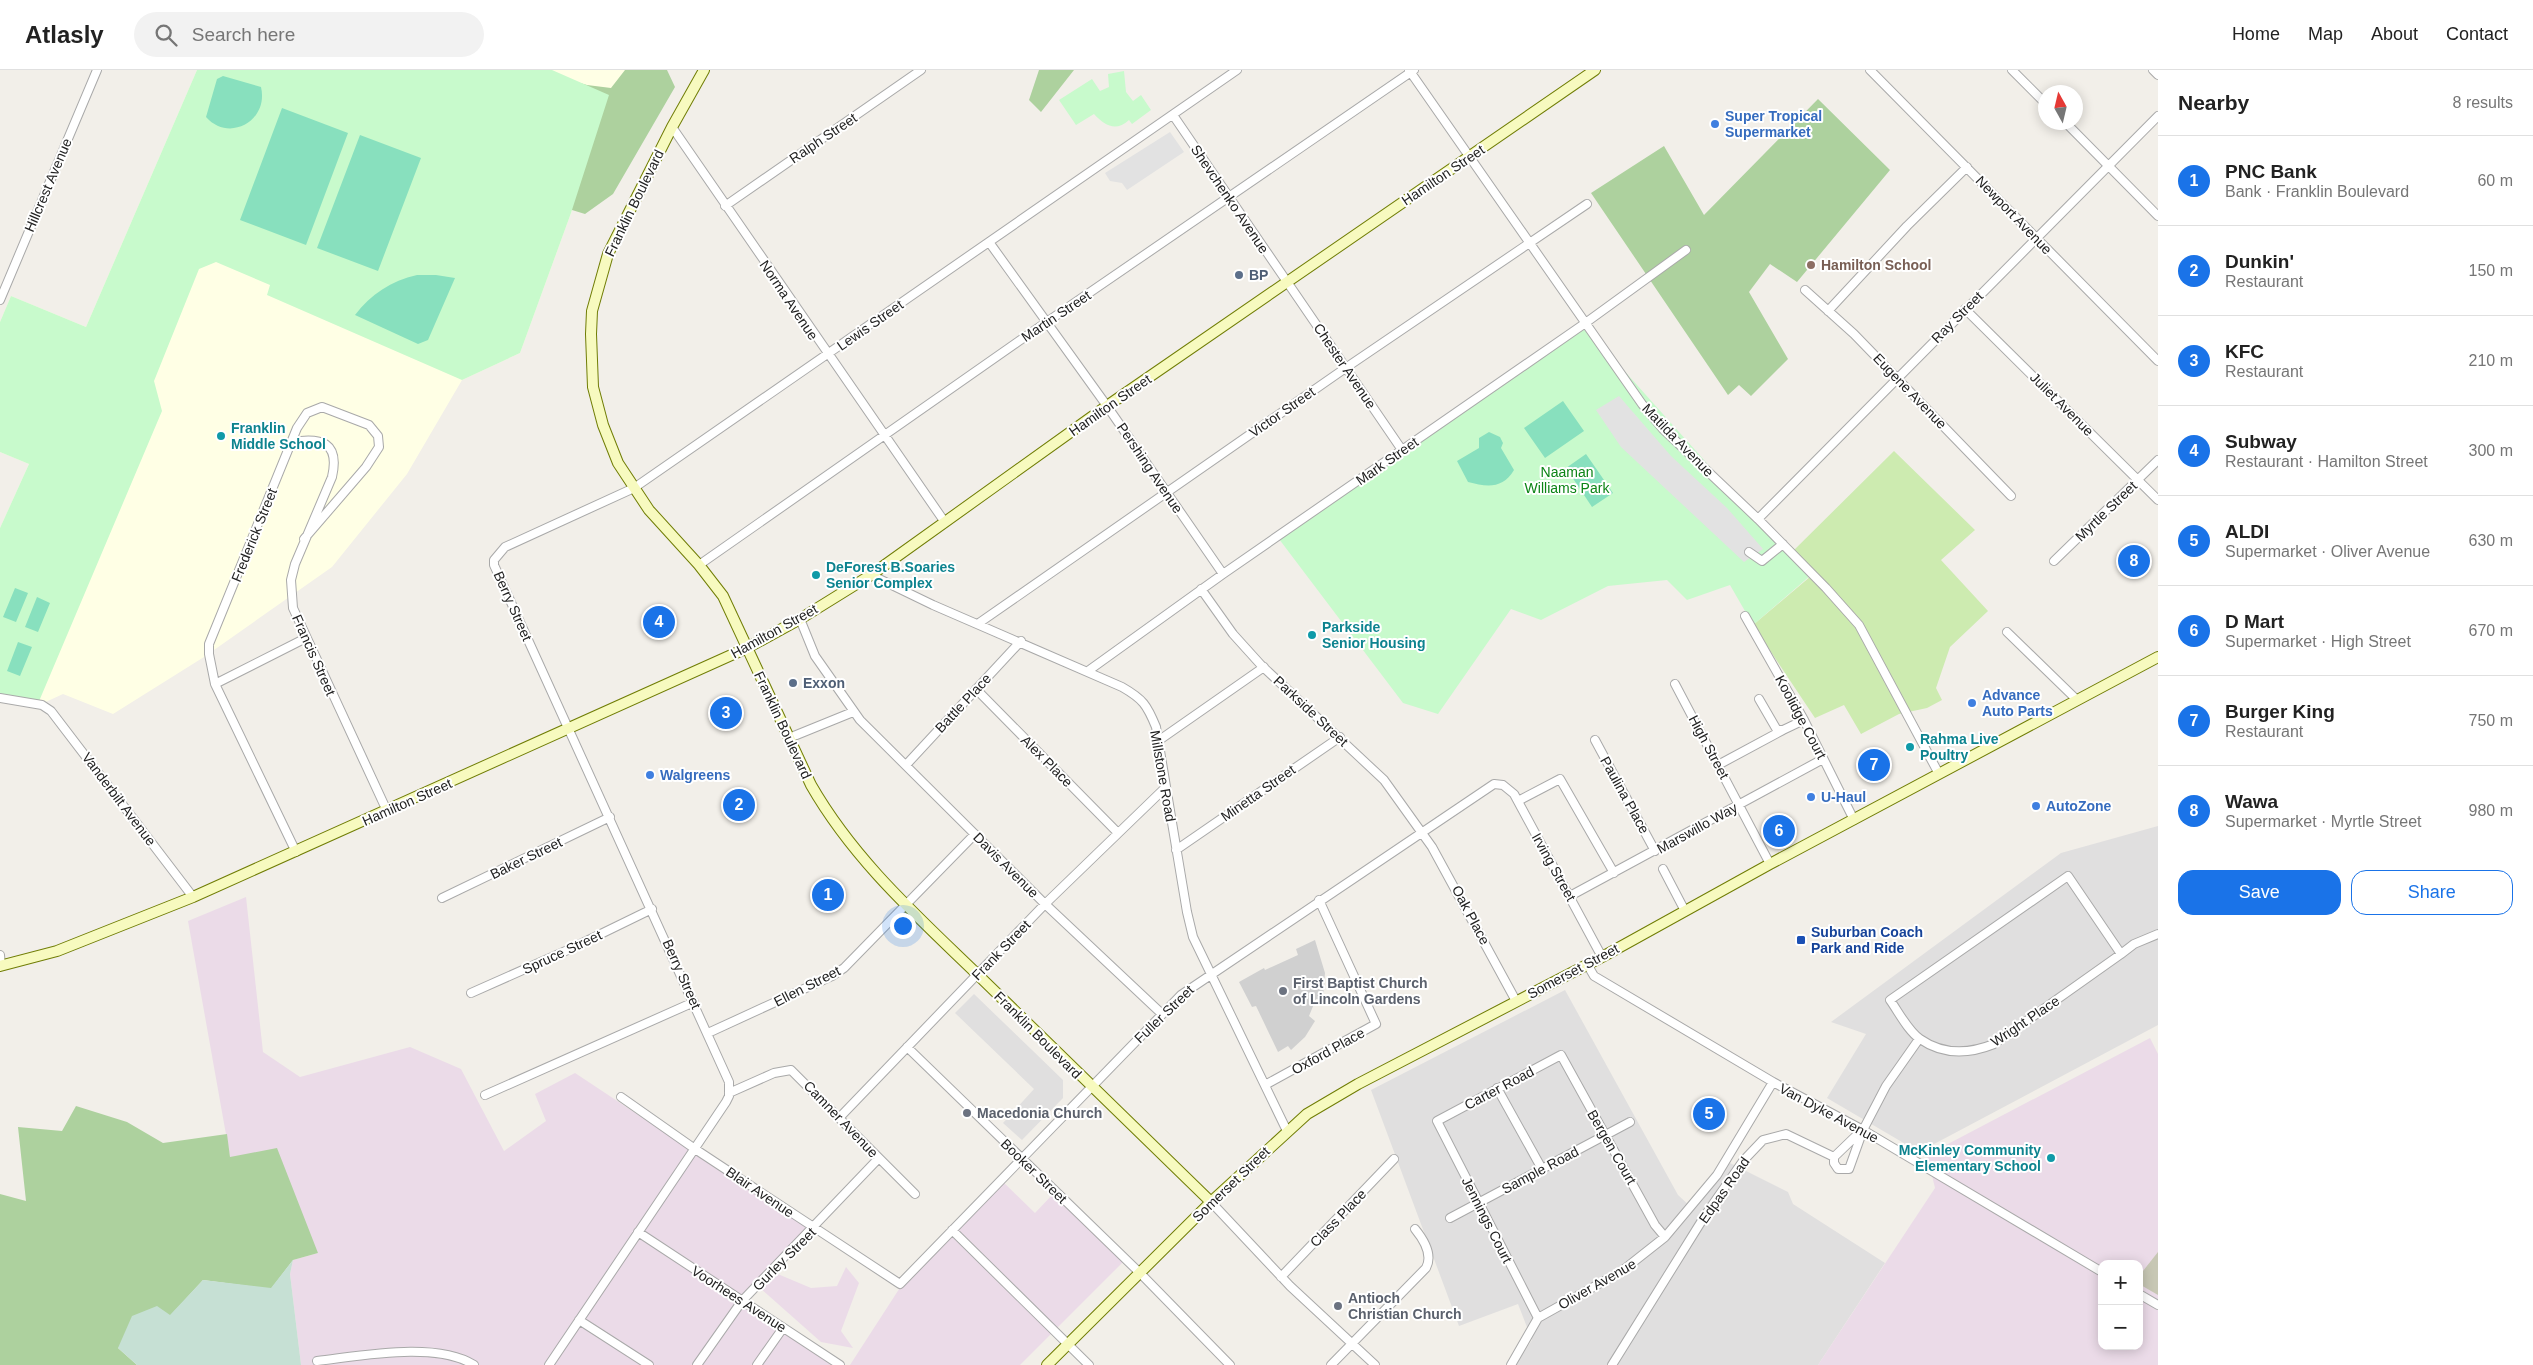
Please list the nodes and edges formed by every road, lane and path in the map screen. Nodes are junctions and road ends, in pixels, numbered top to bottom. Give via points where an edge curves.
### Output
1 (97, 70) edge
2 (704, 70) edge
3 (921, 70) edge
4 (1237, 70) edge
5 (1596, 70) edge
6 (1870, 70) edge
7 (2012, 70) edge
8 (2153, 70) edge
9 (1411, 71) edge
10 (2158, 75) edge
11 (2038, 96) edge
12 (1173, 115) junction
13 (2158, 116) edge
14 (672, 127) junction
15 (2072, 130) edge
16 (1469, 157) junction
17 (2108, 166) junction
18 (1967, 167) junction
19 (1229, 198) junction
20 (1587, 204) dead end
21 (725, 206) junction
22 (2158, 216) edge
23 (2035, 238) junction
24 (989, 242) junction
25 (1528, 243) junction
26 (1686, 250) dead end
27 (1287, 282) junction
28 (1805, 290) dead end
29 (0, 300) edge
30 (1965, 309) junction
31 (1828, 311) junction
32 (1048, 322) junction
33 (1584, 324) junction
34 (827, 355) junction
35 (2158, 360) edge
36 (1347, 367) junction
37 (1897, 378) junction
38 (1107, 406) junction
39 (885, 437) junction
40 (292, 442) junction
41 (1402, 450) junction
42 (2158, 460) edge
43 (2138, 480) junction
44 (634, 488) junction
45 (1165, 492) junction
46 (2011, 496) dead end
47 (2158, 500) edge
48 (1758, 519) junction
49 (944, 521) junction
50 (304, 539) junction
51 (1783, 544) junction
52 (1749, 552) dead end
53 (494, 560) joint
54 (2054, 561) dead end
55 (699, 565) junction
56 (1223, 574) junction
57 (871, 575) junction
58 (1201, 589) junction
59 (1746, 616) dead end
60 (800, 619) junction
61 (979, 623) junction
62 (2007, 632) dead end
63 (306, 638) junction
64 (1021, 641) junction
65 (747, 648) junction
66 (2158, 657) edge
67 (1264, 667) junction
68 (1088, 671) junction
69 (215, 684) junction
70 (1675, 684) dead end
71 (976, 689) junction
72 (0, 698) edge
73 (1759, 699) dead end
74 (2077, 700) junction
75 (853, 712) junction
76 (1804, 720) junction
77 (568, 729) junction
78 (1782, 730) junction
79 (1340, 737) junction
80 (789, 738) junction
81 (1595, 740) dead end
82 (1158, 742) junction
83 (1823, 759) junction
84 (906, 765) junction
85 (1718, 765) junction
86 (1939, 774) junction
87 (1498, 784) joint
88 (1166, 787) junction
89 (1518, 801) junction
90 (1739, 805) junction
91 (387, 811) junction
92 (610, 817) junction
93 (1854, 820) junction
94 (1117, 832) junction
95 (1421, 832) junction
96 (976, 834) junction
97 (1176, 850) junction
98 (1655, 850) junction
99 (296, 852) junction
100 (1770, 864) junction
101 (1663, 869) dead end
102 (1614, 873) junction
103 (1570, 896) junction
104 (193, 898) junction
105 (442, 898) dead end
106 (1320, 900) junction
107 (1045, 904) junction
108 (906, 906) junction
109 (652, 908) junction
110 (1685, 911) junction
111 (2158, 934) edge
112 (2121, 954) junction
113 (0, 955) edge
114 (1602, 957) junction
115 (1587, 964) junction
116 (1, 966) edge
117 (1210, 973) junction
118 (977, 974) junction
119 (471, 993) dead end
120 (1516, 1001) junction
121 (694, 1002) junction
122 (1162, 1014) junction
123 (708, 1033) junction
124 (1919, 1039) junction
125 (907, 1047) junction
126 (1561, 1055) joint
127 (1773, 1082) junction
128 (1265, 1085) junction
129 (1091, 1087) junction
130 (1497, 1088) junction
131 (729, 1093) junction
132 (485, 1094) dead end
133 (621, 1097) dead end
134 (840, 1118) junction
135 (1437, 1121) joint
136 (1630, 1122) dead end
137 (1287, 1130) junction
138 (1862, 1130) junction
139 (1605, 1136) junction
140 (695, 1149) junction
141 (1834, 1157) junction
142 (878, 1158) junction
143 (1021, 1158) junction
144 (1394, 1159) dead end
145 (1542, 1169) junction
146 (915, 1194) dead end
147 (1211, 1202) junction
148 (1478, 1203) junction
149 (1450, 1218) dead end
150 (814, 1228) junction
151 (1415, 1229) dead end
152 (952, 1230) junction
153 (638, 1232) junction
154 (1665, 1237) junction
155 (2098, 1270) edge
156 (1140, 1273) junction
157 (1281, 1277) junction
158 (900, 1284) joint
159 (2143, 1296) edge
160 (742, 1301) junction
161 (2158, 1305) edge
162 (1538, 1318) junction
163 (579, 1320) junction
164 (783, 1328) junction
165 (1068, 1343) junction
166 (1352, 1343) junction
167 (317, 1361) dead end
168 (474, 1365) edge
169 (549, 1365) edge
170 (649, 1365) edge
171 (697, 1365) edge
172 (757, 1365) edge
173 (840, 1365) edge
174 (1047, 1365) edge
175 (1089, 1365) edge
176 (1230, 1365) edge
177 (1331, 1365) edge
178 (1375, 1365) edge
179 (1511, 1365) edge
180 (1612, 1365) edge

1 - 29 street, Hillcrest Avenue
2 - 14 main road, Franklin Boulevard
3 - 21 street, Ralph Street
4 - 12 street, Lewis Street
5 - 16 main road, Hamilton Street
6 - 18 street, Newport Avenue
7 - 11 street
8 - 10 street
9 - 16 street, Matilda Avenue
9 - 19 street, Martin Street
12 - 19 street, Shevchenko Avenue
12 - 24 street, Lewis Street
13 - 17 street, Ray Street
14 - 21 street, Norma Avenue
14 - 44 main road, Franklin Boulevard via 608,254 592,311 592,372 602,425
15 - 17 street
16 - 25 street, Matilda Avenue
16 - 27 main road, Hamilton Street
17 - 22 street
17 - 23 street, Ray Street
18 - 23 street, Newport Avenue
18 - 31 street
19 - 27 street, Shevchenko Avenue
19 - 32 street, Martin Street
20 - 25 street, Victor Street
21 - 34 street, Norma Avenue
23 - 30 street, Ray Street
23 - 35 street, Newport Avenue
24 - 32 street, Pershing Avenue
24 - 34 street, Lewis Street
25 - 33 street, Matilda Avenue
25 - 36 street, Victor Street
26 - 33 street, Mark Street
27 - 36 street, Chester Avenue
27 - 38 main road, Hamilton Street
28 - 31 street, Eugene Avenue
30 - 37 street, Ray Street
30 - 43 street, Juliet Avenue
31 - 37 street, Eugene Avenue
32 - 38 street, Pershing Avenue
32 - 39 street, Martin Street
33 - 41 street, Mark Street
33 - 48 street, Matilda Avenue via 1626,384 1663,429
34 - 39 street, Norma Avenue
34 - 44 street, Lewis Street
36 - 41 street, Chester Avenue
36 - 45 street, Victor Street
37 - 46 street, Eugene Avenue
37 - 48 street, Ray Street
38 - 45 street, Pershing Avenue
38 - 49 main road, Hamilton Street
39 - 49 street, Norma Avenue
39 - 55 street, Martin Street
40 - 50 street, Francis Street via 318,439 324,442 335,467
40 - 50 street, Frederick Street via 307,413 322,407 369,426 378,436 379,448 366,468
40 - 69 street, Frederick Street via 209,644
41 - 56 street, Mark Street
42 - 43 street, Myrtle Street
43 - 47 street, Juliet Avenue
43 - 54 street, Myrtle Street
44 - 53 street, Lewis Street via 505,547
44 - 55 main road, Franklin Boulevard via 649,510
45 - 56 street, Pershing Avenue
45 - 61 street, Victor Street
48 - 51 street, Matilda Avenue
49 - 57 main road, Hamilton Street
50 - 63 street, Francis Street via 293,572 292,600
51 - 52 street via 1762,561
51 - 86 street, Matilda Avenue via 1859,626
53 - 77 street, Berry Street
55 - 65 main road, Franklin Boulevard via 726,603
56 - 58 street, Mark Street
57 - 60 main road, Hamilton Street
57 - 61 street, Millstone Road
58 - 67 street, Parkside Street via 1233,634
58 - 68 street, Mark Street
59 - 76 street, Koolidge Court
60 - 65 main road, Hamilton Street
60 - 75 street, Davis Avenue via 815,656
61 - 64 street, Millstone Road
62 - 74 street
63 - 69 street
63 - 91 street, Francis Street
64 - 68 street, Millstone Road
64 - 71 street, Battle Place
65 - 77 main road, Hamilton Street
65 - 80 main road, Franklin Boulevard
66 - 74 main road, Somerset Street
67 - 79 street, Parkside Street
67 - 82 street
68 - 82 street, Millstone Road via 1122,687 1148,706
69 - 99 street, Frederick Street
70 - 85 street, High Street
71 - 84 street, Battle Place
71 - 94 street, Alex Place
72 - 104 street, Vanderbilt Avenue via 42,704 57,718
73 - 78 street via 1774,726
74 - 86 main road, Somerset Street
75 - 80 street
75 - 84 street, Davis Avenue
76 - 78 street
76 - 83 street, Koolidge Court
77 - 91 main road, Hamilton Street
77 - 92 street, Berry Street
78 - 85 street
79 - 95 street, Parkside Street via 1384,780
79 - 97 street, Minetta Street
80 - 108 main road, Franklin Boulevard via 826,811 857,854
81 - 98 street, Paulina Place
82 - 88 street, Millstone Road
83 - 90 street, Marswillo Way
83 - 93 street, Koolidge Court
84 - 96 street, Davis Avenue
85 - 90 street, High Street
86 - 93 main road, Somerset Street
87 - 89 street, Irving Street via 1514,794
87 - 95 street, Fuller Street via 1485,788
88 - 94 street, Frank Street
88 - 97 street, Millstone Road
89 - 102 street via 1560,779
89 - 103 street, Irving Street
90 - 98 street, Marswillo Way
90 - 100 street, High Street
91 - 99 main road, Hamilton Street
92 - 105 street, Baker Street
92 - 109 street, Berry Street
93 - 100 main road, Somerset Street
94 - 107 street, Frank Street
95 - 106 street, Fuller Street
95 - 120 street, Oak Place via 1458,891
96 - 107 street, Davis Avenue
96 - 108 street, Ellen Street
97 - 117 street, Millstone Road via 1194,937
98 - 102 street, Marswillo Way
99 - 104 main road, Hamilton Street
100 - 110 main road, Somerset Street
101 - 110 street
102 - 103 street, Marswillo Way
103 - 114 street, Irving Street
104 - 116 main road, Hamilton Street via 57,951
106 - 117 street, Fuller Street
106 - 128 street, Oxford Place via 1376,1024
107 - 118 street, Frank Street
107 - 122 street, Davis Avenue
108 - 118 main road, Franklin Boulevard
108 - 123 street, Ellen Street via 857,956 832,976
109 - 119 street, Spruce Street
109 - 121 street, Berry Street
110 - 114 main road, Somerset Street
111 - 112 street, Wright Place via 2134,944
112 - 124 street, Wright Place via 1994,1044 1957,1053
112 - 124 street via 2068,876 1890,1000
113 - 116 street
114 - 115 main road, Somerset Street
115 - 120 main road, Somerset Street
115 - 127 street, Van Dyke Avenue via 1594,976
117 - 122 street, Fuller Street via 1181,994
117 - 128 street, Millstone Road
118 - 125 street, Frank Street
118 - 129 main road, Franklin Boulevard
120 - 137 main road, Somerset Street via 1358,1084 1307,1114
121 - 123 street, Berry Street
121 - 132 street
122 - 129 street, Fuller Street
123 - 131 street, Berry Street via 729,1082
124 - 138 street via 1886,1086
125 - 134 street, Frank Street
125 - 143 street, Booker Street
126 - 130 street, Carter Road
126 - 139 street, Bergen Court
127 - 138 street, Van Dyke Avenue
127 - 154 street, Oliver Avenue via 1717,1175
128 - 137 street, Millstone Road
129 - 143 street, Fuller Street
129 - 147 main road, Franklin Boulevard
130 - 135 street, Carter Road
130 - 145 street
131 - 134 street, Camner Avenue via 774,1073 791,1070
131 - 140 street
133 - 140 street, Blair Avenue
134 - 142 street, Camner Avenue
135 - 148 street, Jennings Court
136 - 139 street, Sample Road
137 - 147 main road, Somerset Street
138 - 141 street
138 - 141 street, Edpas Road via 1850,1169 1838,1169
138 - 155 street, Van Dyke Avenue
139 - 145 street, Sample Road
139 - 154 street, Bergen Court
140 - 150 street, Blair Avenue
140 - 153 street
141 - 180 street, Edpas Road via 1786,1134 1763,1140 1743,1161 1706,1214
142 - 146 street, Camner Avenue
142 - 150 street, Gurley Street
143 - 152 street, Fuller Street
143 - 156 street, Booker Street
144 - 157 street, Class Place
145 - 148 street, Sample Road
147 - 156 main road, Somerset Street
147 - 157 street
148 - 149 street, Sample Road
148 - 162 street, Jennings Court
150 - 158 street, Blair Avenue
150 - 160 street, Gurley Street
151 - 166 street via 1426,1246 1429,1257 1426,1268
152 - 158 street, Fuller Street
152 - 165 street
153 - 160 street, Voorhees Avenue
153 - 163 street
154 - 162 street, Oliver Avenue via 1622,1271
156 - 165 main road, Somerset Street
156 - 176 street, Booker Street
157 - 166 street
159 - 161 street
160 - 164 street, Voorhees Avenue
160 - 171 street, Gurley Street
162 - 179 street
163 - 169 street
163 - 170 street
164 - 172 street
164 - 173 street, Voorhees Avenue
165 - 174 main road, Somerset Street
165 - 175 street
166 - 177 street
166 - 178 street
167 - 168 street via 440,1352

